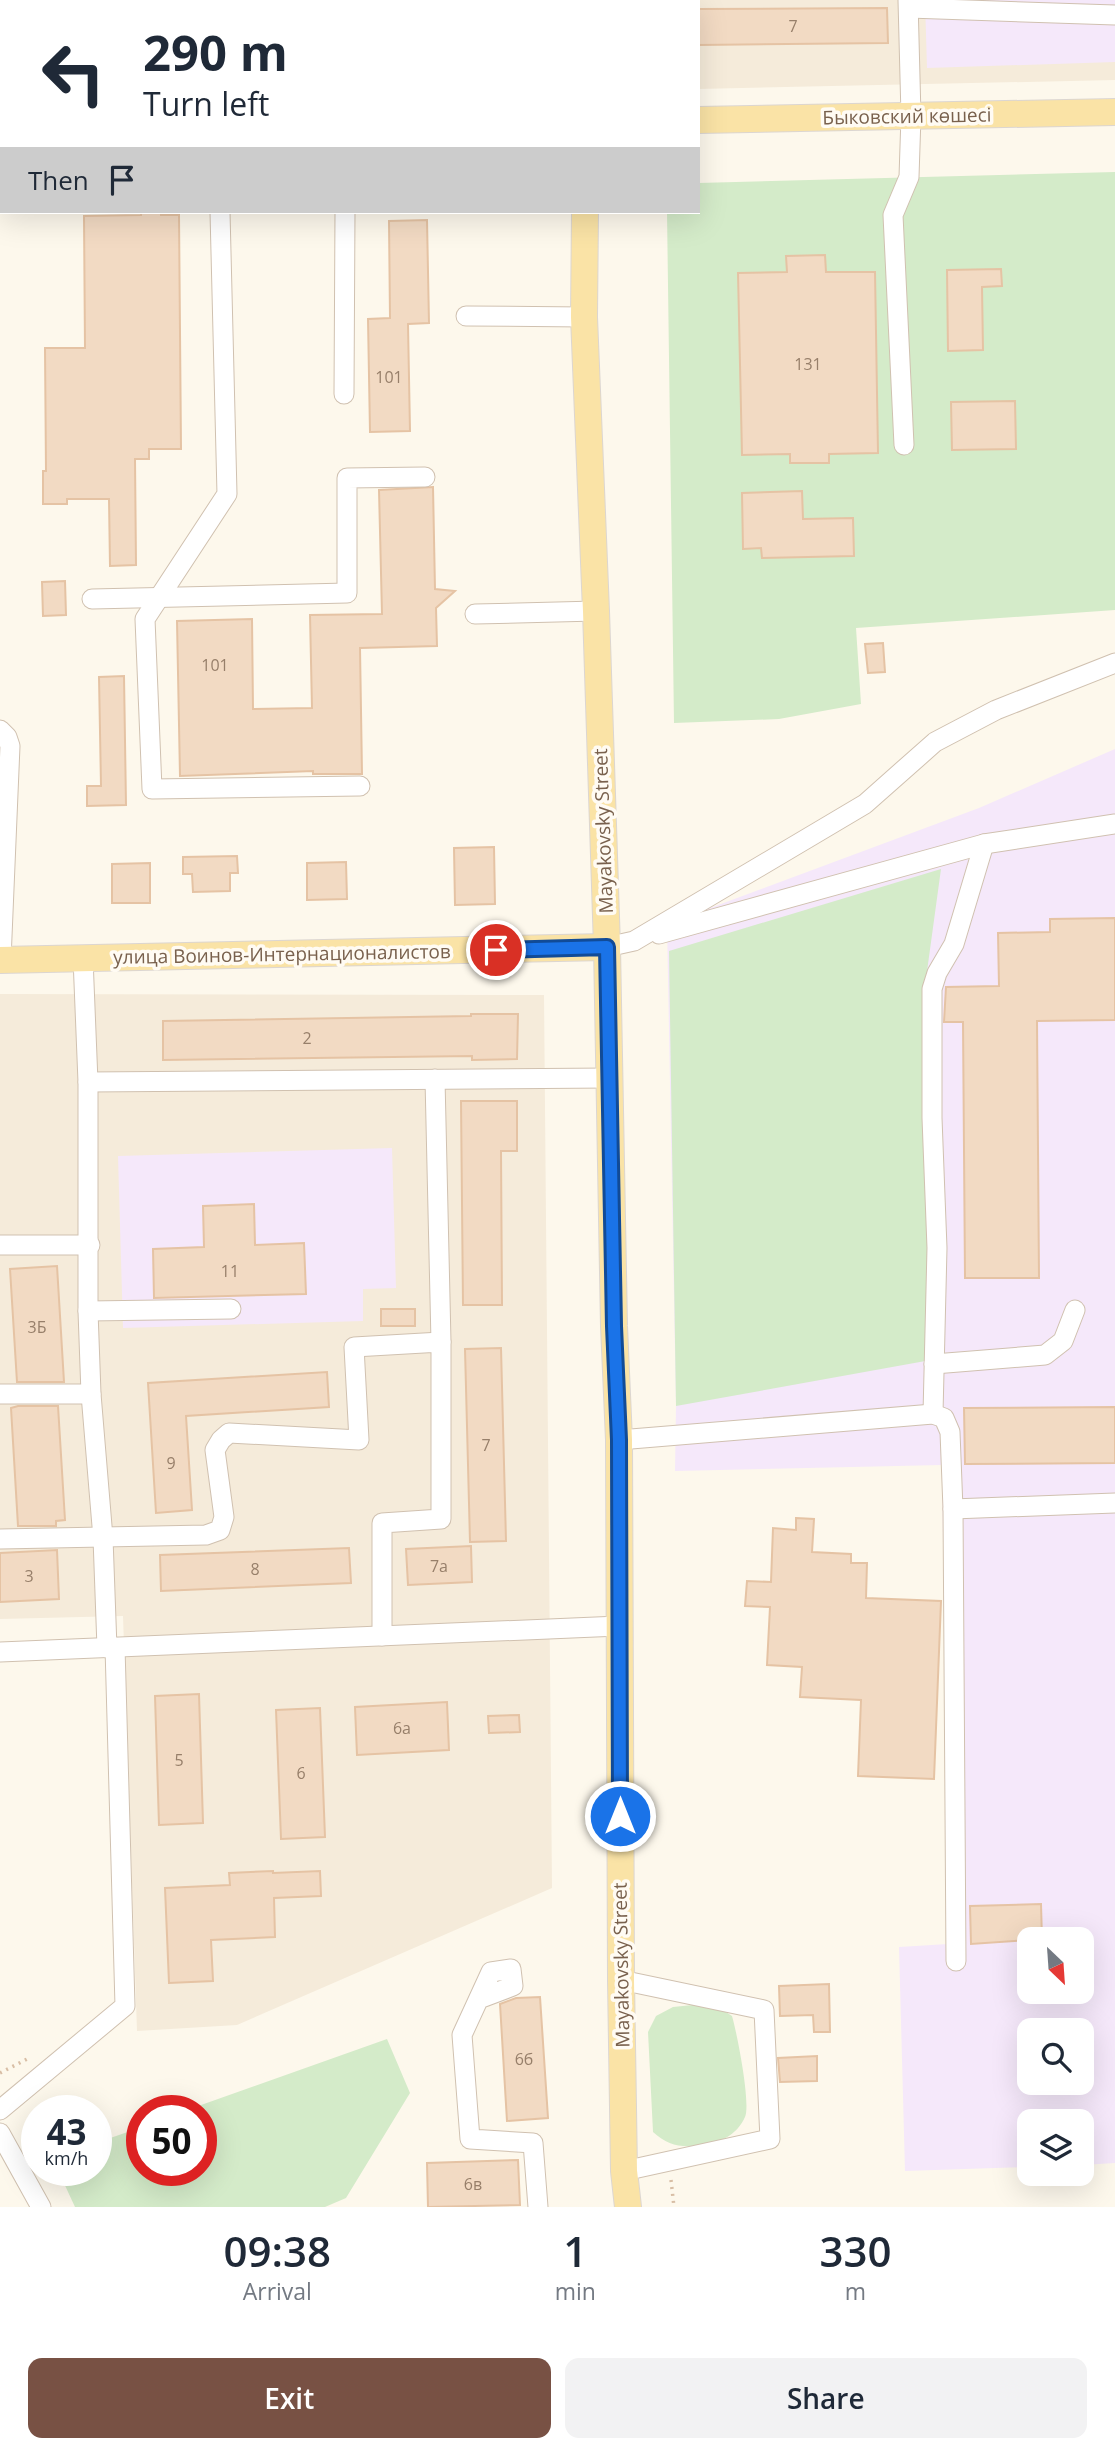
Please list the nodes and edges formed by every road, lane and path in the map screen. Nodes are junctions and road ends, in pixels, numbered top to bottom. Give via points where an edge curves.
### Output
1 (909, 4) edge
2 (1115, 15) edge
3 (1115, 112) edge
4 (911, 116) junction
5 (700, 120) edge
6 (220, 214) edge
7 (345, 214) edge
8 (585, 214) edge
9 (466, 316) dead end
10 (584, 317) junction
11 (344, 394) dead end
12 (904, 444) dead end
13 (425, 477) dead end
14 (159, 597) junction
15 (92, 598) dead end
16 (596, 611) junction
17 (475, 614) dead end
18 (1115, 663) edge
19 (0, 730) edge
20 (360, 786) dead end
21 (1115, 824) edge
22 (984, 844) junction
23 (634, 941) junction
24 (607, 947) junction
25 (83, 958) junction
26 (0, 960) edge
27 (610, 1077) junction
28 (435, 1079) junction
29 (88, 1082) junction
30 (0, 1245) edge
31 (90, 1245) junction
32 (231, 1309) dead end
33 (1075, 1310) dead end
34 (88, 1311) junction
35 (441, 1342) junction
36 (934, 1364) junction
37 (0, 1394) edge
38 (91, 1394) junction
39 (933, 1413) junction
40 (619, 1440) junction
41 (1115, 1503) edge
42 (954, 1509) junction
43 (103, 1538) junction
44 (0, 1539) edge
45 (619, 1626) junction
46 (382, 1636) junction
47 (111, 1648) junction
48 (0, 1652) edge
49 (956, 1961) dead end
50 (621, 1980) junction
51 (479, 1999) dead end
52 (0, 2110) edge
53 (0, 2133) edge
54 (670, 2161) junction
55 (624, 2171) junction
56 (41, 2207) edge
57 (538, 2207) edge
58 (628, 2207) edge
59 (674, 2207) edge

1 - 2 street
1 - 4 street
3 - 4 main road, Быковский көшесі
4 - 5 main road, Быковский көшесі
4 - 12 street via 909,177 893,215
6 - 14 street via 227,494
7 - 11 street
8 - 10 main road, Mayakovsky Street
9 - 10 street
10 - 16 main road, Mayakovsky Street
13 - 14 street via 347,478 346,593
14 - 15 street
14 - 20 street via 145,619 152,789
16 - 17 street
16 - 24 main road, Mayakovsky Street
18 - 23 street via 996,710 935,742 865,804
19 - 26 street via 10,746
21 - 22 street
22 - 23 street
22 - 36 street via 954,944 932,989
23 - 24 street
24 - 25 main road, улица Воинов-Интернационалистов
24 - 27 main road, Mayakovsky Street
25 - 26 main road, улица Воинов-Интернационалистов
25 - 29 street
27 - 28 street
27 - 40 main road, Mayakovsky Street
28 - 29 street
28 - 35 street
29 - 31 street
30 - 31 street
31 - 34 street
32 - 34 street
33 - 36 street via 1063,1341 1045,1355
34 - 38 street
35 - 43 street via 354,1347 359,1440 229,1433 220,1440 215,1450 223,1517 220,1530 206,1535
35 - 46 street via 442,1519 382,1523
36 - 39 street
37 - 38 street
38 - 43 street
39 - 40 street
39 - 42 street via 944,1418 950,1432
40 - 45 main road, Mayakovsky Street
41 - 42 street
42 - 49 street
43 - 44 street
43 - 47 street
45 - 46 street
45 - 50 main road, Mayakovsky Street
46 - 47 street
47 - 48 street
47 - 52 street via 125,2006
50 - 54 street via 764,2010 770,2138
50 - 55 main road, Mayakovsky Street
51 - 57 street via 462,2035 470,2139 533,2143
53 - 56 street
54 - 55 street
54 - 59 path
55 - 58 main road, Mayakovsky Street

